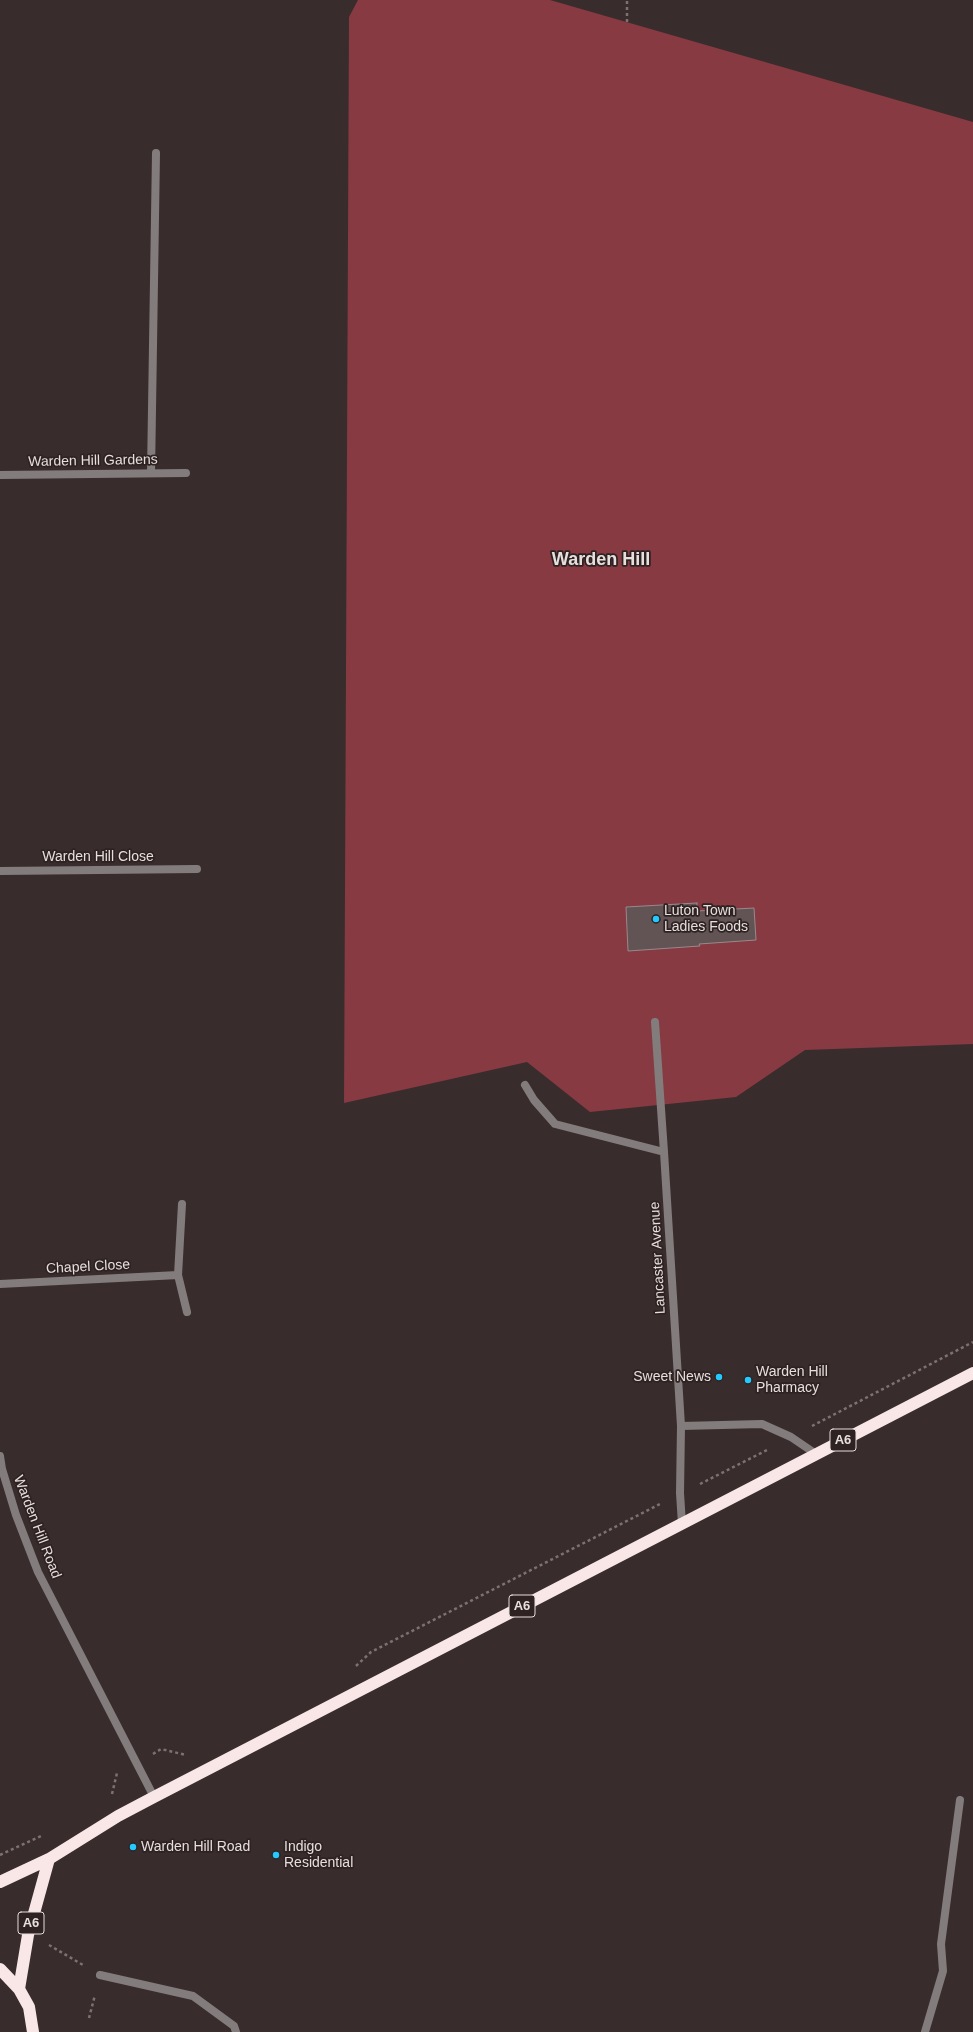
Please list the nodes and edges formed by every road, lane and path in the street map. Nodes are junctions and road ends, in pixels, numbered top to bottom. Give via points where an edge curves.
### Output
1 (627, 0) edge
2 (627, 22) dead end
3 (156, 153) dead end
4 (151, 473) junction
5 (186, 473) dead end
6 (0, 475) edge
7 (197, 869) dead end
8 (0, 871) edge
9 (655, 1022) dead end
10 (525, 1085) dead end
11 (664, 1152) junction
12 (182, 1204) dead end
13 (178, 1276) junction
14 (0, 1284) edge
15 (187, 1312) dead end
16 (973, 1342) edge
17 (973, 1373) edge
18 (681, 1426) junction
19 (791, 1437) junction
20 (816, 1454) junction
21 (0, 1456) edge
22 (680, 1493) junction
23 (682, 1524) junction
24 (351, 1670) dead end
25 (161, 1749) dead end
26 (189, 1756) dead end
27 (154, 1797) junction
28 (960, 1800) dead end
29 (49, 1859) junction
30 (0, 1882) edge
31 (0, 1969) edge
32 (100, 1975) dead end
33 (20, 1989) junction
34 (33, 2032) edge
35 (236, 2032) edge
36 (925, 2032) edge

1 - 2 path
3 - 4 street
4 - 5 street, Warden Hill Gardens
4 - 6 street, Warden Hill Gardens
7 - 8 street, Warden Hill Close
9 - 11 street, Lancaster Avenue
10 - 11 street via 534,1100 555,1124
11 - 18 street, Lancaster Avenue
12 - 13 street
13 - 14 street, Chapel Close
13 - 15 street
16 - 19 path
17 - 20 highway, A6
18 - 19 street via 762,1424
18 - 22 street, Lancaster Avenue
19 - 20 street
19 - 22 path
20 - 23 highway, A6
21 - 27 street, Warden Hill Road via 16,1515 38,1572
22 - 23 street, Lancaster Avenue
22 - 24 path via 371,1652
23 - 27 highway, A6
25 - 26 path
27 - 29 highway, A6
28 - 36 street via 941,1944 943,1971
29 - 30 highway, A6
29 - 33 highway, A6 via 28,1935
31 - 33 highway
32 - 35 street via 194,1996 234,2026
33 - 34 highway via 29,2007

